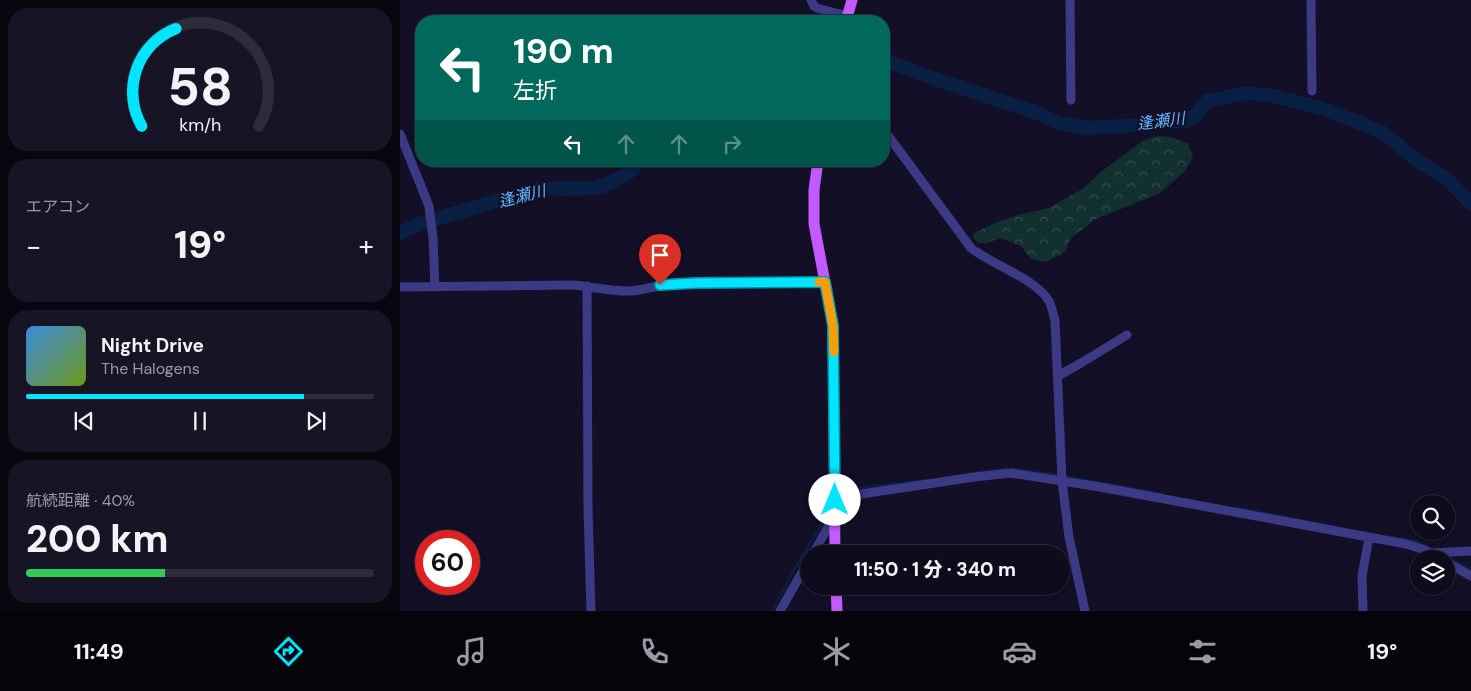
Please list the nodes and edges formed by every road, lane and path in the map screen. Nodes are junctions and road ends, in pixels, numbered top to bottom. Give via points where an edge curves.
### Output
1 (811, 0) edge
2 (852, 0) edge
3 (1070, 0) edge
4 (1310, 0) edge
5 (838, 15) edge
6 (848, 15) edge
7 (1312, 91) dead end
8 (1071, 100) dead end
9 (400, 134) edge
10 (890, 138) edge
11 (817, 167) edge
12 (825, 282) junction
13 (587, 286) junction
14 (400, 287) edge
15 (435, 287) junction
16 (1127, 335) dead end
17 (1058, 376) junction
18 (1062, 481) junction
19 (835, 500) junction
20 (835, 521) junction
21 (1368, 538) junction
22 (817, 545) edge
23 (836, 545) edge
24 (1423, 550) edge
25 (1455, 552) edge
26 (1471, 552) edge
27 (1455, 567) edge
28 (800, 576) edge
29 (1471, 576) edge
30 (836, 595) edge
31 (591, 611) edge
32 (780, 611) edge
33 (836, 611) edge
34 (1085, 611) edge
35 (1363, 611) edge

1 - 5 street via 817,8
2 - 6 main road
3 - 8 street
4 - 7 street
9 - 15 street via 429,206
10 - 17 street via 971,248 1027,281 1049,301 1055,320
11 - 12 main road via 814,224
12 - 13 street via 671,284 631,291
12 - 19 main road via 833,326
13 - 15 street
13 - 31 street
14 - 15 street
16 - 17 street
17 - 18 street
18 - 19 street via 1011,473
18 - 21 street
18 - 34 street via 1069,537
19 - 20 main road
20 - 22 street
20 - 23 main road
21 - 24 street
21 - 35 street via 1362,576
25 - 26 street
27 - 29 street
28 - 32 street
30 - 33 main road

